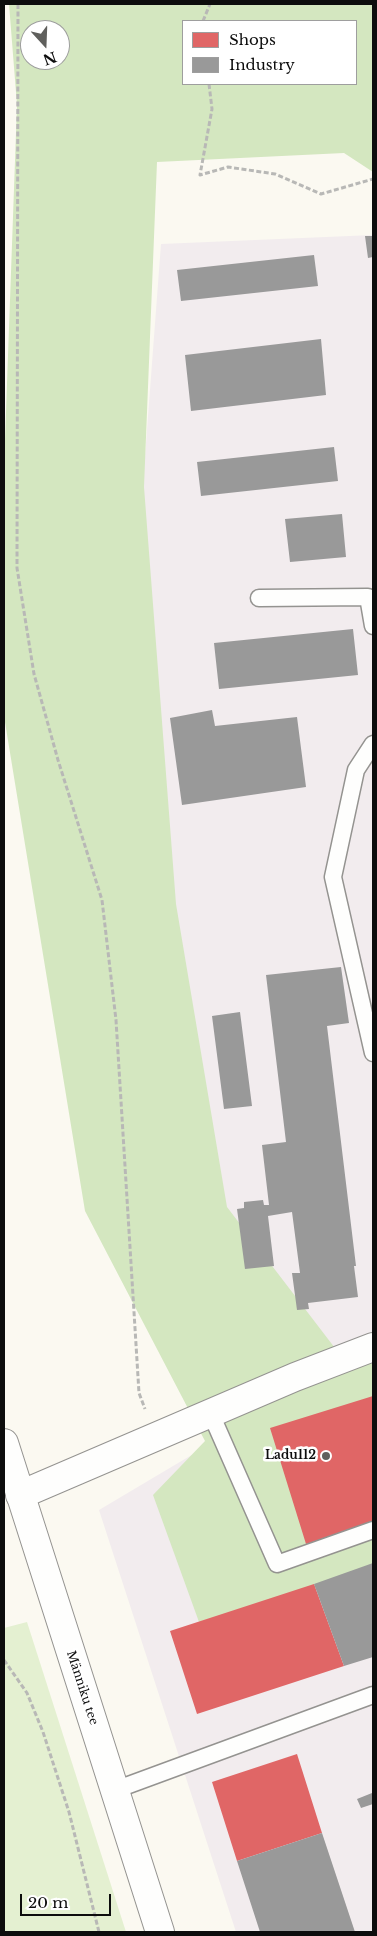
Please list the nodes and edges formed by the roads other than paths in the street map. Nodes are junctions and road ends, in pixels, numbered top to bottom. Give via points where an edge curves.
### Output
1 (259, 598) dead end
2 (373, 626) edge
3 (373, 744) edge
4 (373, 1053) edge
5 (373, 1347) edge
6 (210, 1414) junction
7 (4, 1444) edge
8 (20, 1495) junction
9 (373, 1530) edge
10 (373, 1695) edge
11 (115, 1790) junction
12 (160, 1932) edge

1 - 2 lane via 368,597
3 - 4 lane via 356,770 333,876
5 - 6 street
6 - 8 street
6 - 9 lane via 277,1564
7 - 8 street, Männiku tee
8 - 11 street, Männiku tee
10 - 11 lane
11 - 12 street, Männiku tee

